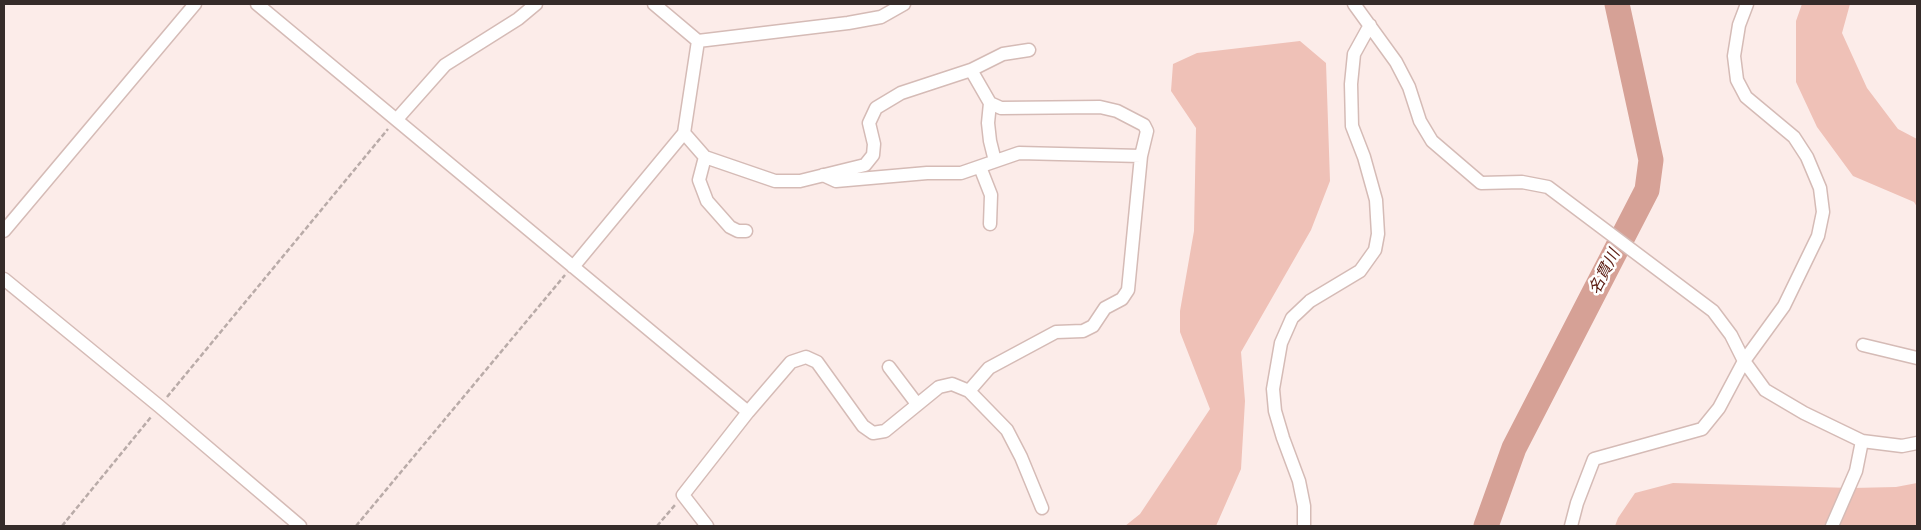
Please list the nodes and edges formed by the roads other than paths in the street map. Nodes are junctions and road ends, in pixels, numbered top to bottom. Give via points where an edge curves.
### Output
1 (195, 4) edge
2 (257, 4) edge
3 (536, 4) edge
4 (654, 4) edge
5 (904, 4) edge
6 (1354, 4) edge
7 (1747, 4) edge
8 (1370, 25) junction
9 (698, 41) junction
10 (1028, 50) dead end
11 (972, 70) junction
12 (990, 103) junction
13 (397, 119) junction
14 (684, 133) junction
15 (1141, 156) junction
16 (705, 157) junction
17 (995, 161) junction
18 (980, 167) junction
19 (823, 175) junction
20 (990, 224) dead end
21 (4, 231) edge
22 (746, 231) dead end
23 (572, 266) junction
24 (4, 279) edge
25 (1863, 345) dead end
26 (1917, 358) edge
27 (1744, 361) junction
28 (889, 367) dead end
29 (969, 391) junction
30 (917, 404) junction
31 (748, 412) junction
32 (1862, 440) junction
33 (1917, 444) edge
34 (1042, 508) dead end
35 (300, 526) edge
36 (707, 526) edge
37 (1304, 526) edge
38 (1571, 526) edge
39 (1832, 526) edge

1 - 21 street
2 - 13 street
3 - 13 street via 446,65
4 - 9 street
5 - 9 street via 873,19
6 - 8 street
7 - 27 street via 1739,25 1734,56 1736,80 1746,97 1794,138 1807,156 1820,188 1823,212 1818,236 1784,306
8 - 27 street via 1396,62 1409,87 1420,121 1432,141 1481,183 1522,182 1548,187 1713,311 1731,335
8 - 37 street via 1354,54 1351,84 1352,126 1376,200 1378,234 1375,250 1360,271 1310,301 1292,318 1281,343 1273,389 1275,411 1299,481
9 - 14 street
10 - 11 street via 1002,54
11 - 12 street
11 - 19 street via 901,93 876,108 869,123 873,155 865,165
12 - 15 street via 1001,108 1100,107 1116,112 1144,125 1147,131
12 - 17 street via 988,122
13 - 23 street
14 - 16 street
14 - 23 street
15 - 17 street via 1019,153
15 - 29 street via 1128,290 1122,299 1105,308 1093,326 1083,331 1056,332 989,368
16 - 19 street via 775,181 800,181
16 - 22 street via 699,180 707,201 730,227
17 - 18 street
18 - 19 street via 961,173 836,181
18 - 20 street via 990,195
23 - 31 street
24 - 35 street
25 - 26 street
27 - 32 street via 1765,390 1804,413
27 - 38 street via 1719,408 1702,429 1594,459
28 - 30 street
29 - 30 street via 952,384 939,387
29 - 34 street via 1007,430
30 - 31 street via 885,430 872,432 863,426 817,362 806,357 791,362
31 - 36 street via 683,495
32 - 33 street via 1902,446
32 - 39 street via 1856,471

